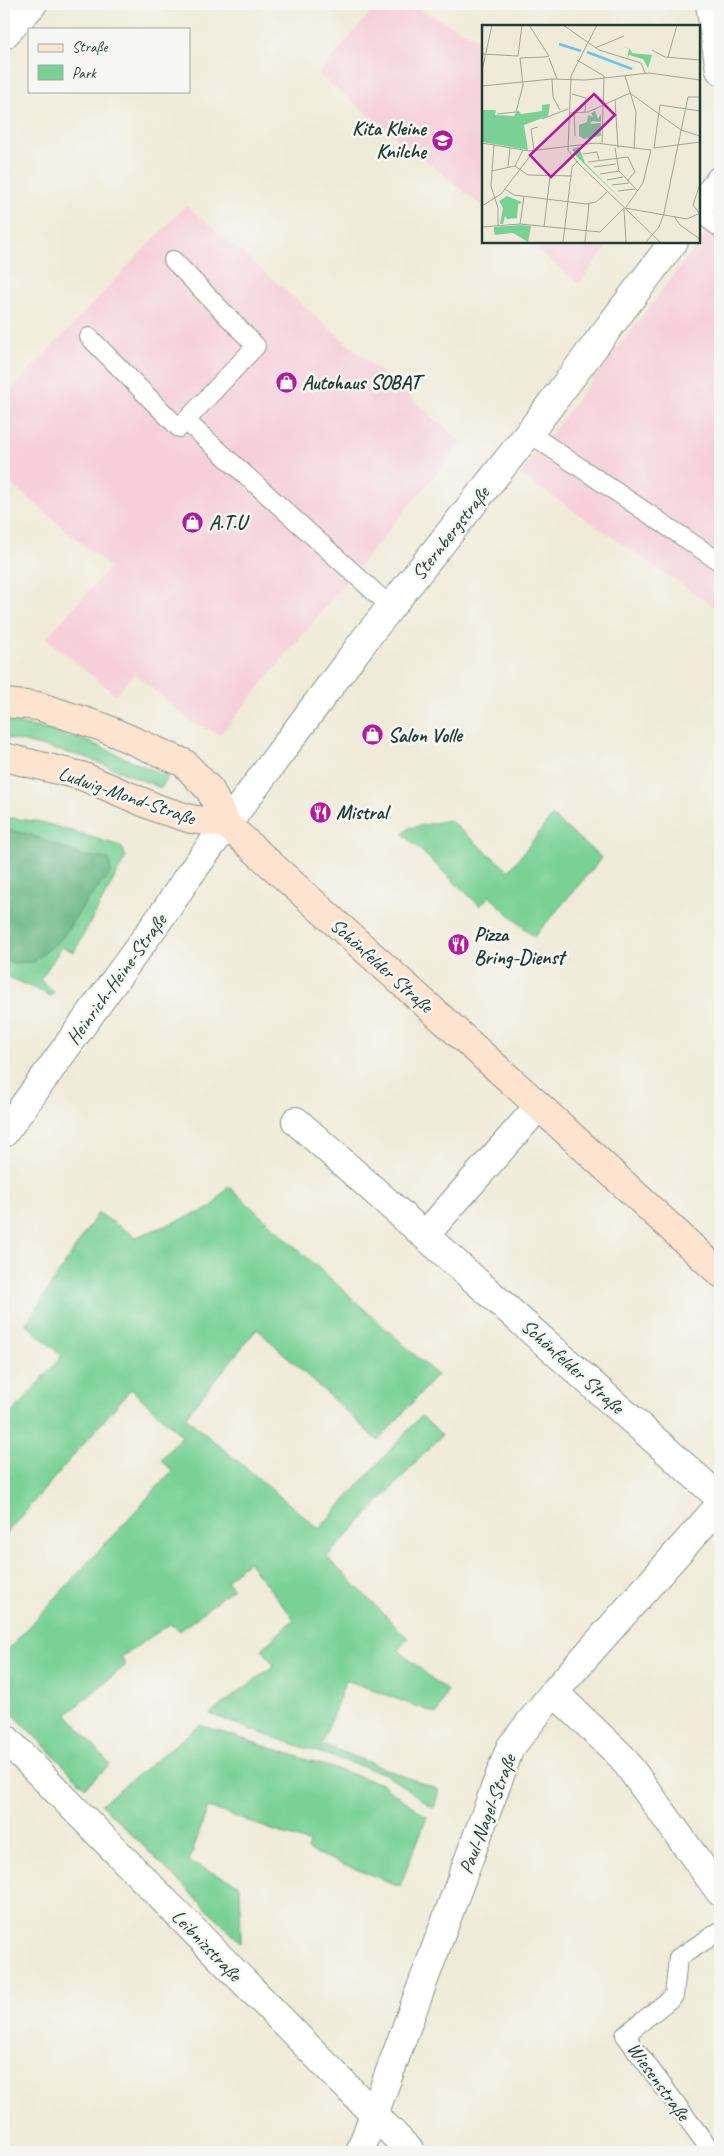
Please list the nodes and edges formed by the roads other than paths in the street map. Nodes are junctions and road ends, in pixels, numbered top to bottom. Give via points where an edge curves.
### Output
1 (34, 4) edge
2 (710, 4) edge
3 (4, 35) edge
4 (720, 70) edge
5 (720, 180) edge
6 (699, 210) edge
7 (699, 212) edge
8 (720, 228) edge
9 (673, 242) edge
10 (173, 260) dead end
11 (89, 336) dead end
12 (186, 421) junction
13 (529, 433) junction
14 (720, 562) edge
15 (391, 607) junction
16 (4, 703) edge
17 (4, 757) edge
18 (226, 824) junction
19 (539, 1106) junction
20 (296, 1121) dead end
21 (4, 1133) edge
22 (425, 1236) junction
23 (720, 1273) edge
24 (720, 1498) edge
25 (720, 1505) edge
26 (554, 1692) junction
27 (4, 1737) edge
28 (720, 1892) edge
29 (720, 1931) edge
30 (375, 2115) junction
31 (360, 2152) edge
32 (411, 2152) edge
33 (712, 2152) edge

1 - 3 street
2 - 4 street
5 - 6 street
7 - 8 lane
9 - 13 street, Sternbergstraße
10 - 12 lane via 256,346
11 - 12 lane via 179,428
12 - 15 lane
13 - 14 lane
13 - 15 street, Sternbergstraße
15 - 18 street, Sternbergstraße
16 - 18 main road, Ludwig-Mond-Straße via 38,706 102,727 184,764 210,790
17 - 18 main road, Ludwig-Mond-Straße via 82,776 191,819
18 - 19 main road, Schönfelder Straße
18 - 21 street, Heinrich-Heine-Straße
19 - 22 street
19 - 23 main road, Schönfelder Straße
20 - 22 street, Schönfelder Straße
22 - 24 street, Schönfelder Straße
25 - 26 street, Paul-Nagel-Straße
26 - 28 street via 622,1756
26 - 30 street, Paul-Nagel-Straße via 510,1748
27 - 30 street, Leibnizstraße
29 - 33 lane, Wiesenstraße via 678,1958 674,1996 625,2035
30 - 31 street, Paul-Nagel-Straße
30 - 32 street, Leibnizstraße

